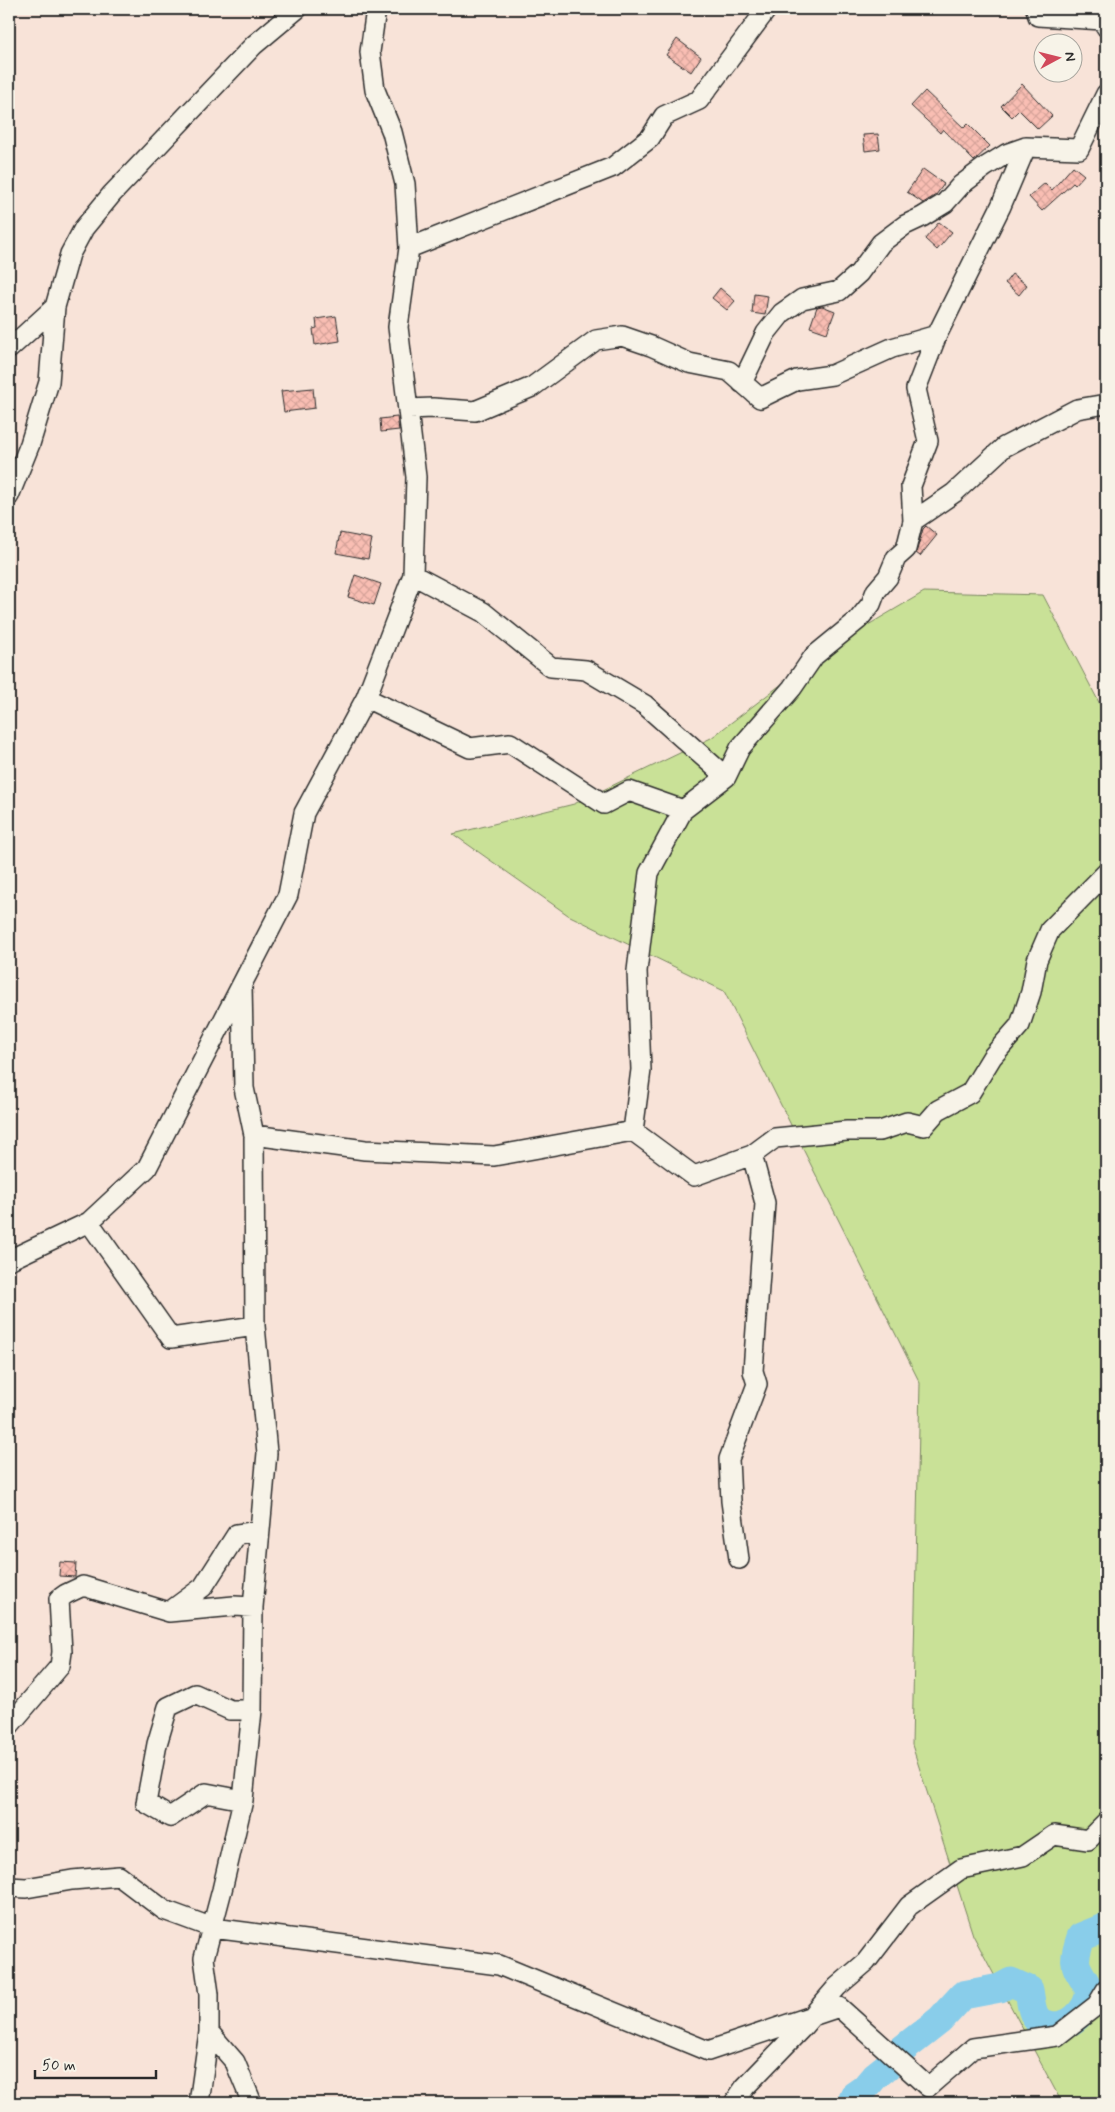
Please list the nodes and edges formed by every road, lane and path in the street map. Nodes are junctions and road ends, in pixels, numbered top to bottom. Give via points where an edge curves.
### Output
1 (297, 9) edge
2 (376, 9) edge
3 (767, 9) edge
4 (1036, 9) edge
5 (1106, 27) edge
6 (1106, 94) edge
7 (1026, 147) junction
8 (409, 248) junction
9 (55, 307) junction
10 (937, 336) junction
11 (9, 349) edge
12 (742, 383) junction
13 (1106, 404) edge
14 (408, 409) junction
15 (9, 496) edge
16 (914, 520) junction
17 (413, 575) junction
18 (366, 698) junction
19 (726, 777) junction
20 (683, 810) junction
21 (1106, 873) edge
22 (242, 982) junction
23 (633, 1131) junction
24 (254, 1135) junction
25 (752, 1154) junction
26 (89, 1222) junction
27 (9, 1260) edge
28 (255, 1326) junction
29 (260, 1531) junction
30 (739, 1559) dead end
31 (253, 1606) junction
32 (169, 1612) junction
33 (252, 1710) junction
34 (9, 1726) edge
35 (243, 1800) junction
36 (1106, 1822) edge
37 (9, 1887) edge
38 (213, 1928) junction
39 (1106, 1990) edge
40 (810, 2017) junction
41 (209, 2032) junction
42 (927, 2095) edge
43 (199, 2103) edge
44 (252, 2103) edge
45 (734, 2103) edge

1 - 9 street via 254,45 112,194 84,228 70,254
2 - 8 street via 370,52 375,90 392,132 405,184
3 - 8 street via 699,100 664,116 650,138 613,167
4 - 5 street via 1038,16 1103,20
6 - 7 street via 1079,149
7 - 10 street
7 - 12 street via 985,167 961,185 945,203 905,225 881,243 859,273 839,291 802,299 782,312 766,333
8 - 14 street via 398,327
9 - 11 street
9 - 15 street via 49,382 30,444
10 - 12 street via 892,348 832,375 797,380 760,398
10 - 16 street via 916,389 928,442 910,486
12 - 14 street via 729,371 689,363 622,336 596,340 532,387 475,411
13 - 16 street via 1077,409 1004,447 954,493
14 - 17 street via 416,477
16 - 19 street via 906,550 896,558 871,604 852,626 814,656 792,688 740,748
17 - 18 street
17 - 19 street via 483,612 551,666 586,670 645,705
18 - 20 street via 470,748 510,743 604,804 629,791
18 - 22 street via 304,813 288,895
19 - 20 street
20 - 23 street via 649,873 637,971 641,1070
21 - 25 street via 1050,930 1037,960 1020,1025 992,1057 970,1093 938,1110 924,1126 907,1122 880,1131 775,1138
22 - 24 street via 244,1088
22 - 26 street via 147,1168
23 - 24 street via 494,1156 365,1150
23 - 25 street via 694,1176
24 - 28 street
25 - 30 street via 765,1203 754,1371 757,1384 729,1459
26 - 27 street
26 - 28 street via 171,1338
28 - 29 street via 267,1454
29 - 31 street
29 - 32 street via 237,1534 203,1587
31 - 32 street
31 - 33 street
32 - 34 street via 82,1586 66,1594 59,1599 60,1666
33 - 35 street
33 - 35 street via 230,1710 195,1694 168,1707 146,1803 170,1817 206,1793
35 - 38 street
36 - 40 street via 1088,1840 1054,1835 1022,1856 961,1869 909,1906 866,1962
37 - 38 street via 26,1888 119,1876 164,1910
38 - 40 street via 500,1965 708,2051
38 - 41 street via 204,1958 209,1994
39 - 42 street via 1096,2005 1057,2036 972,2048
40 - 42 street via 839,2007
40 - 45 street
41 - 43 street
41 - 44 street via 235,2062

